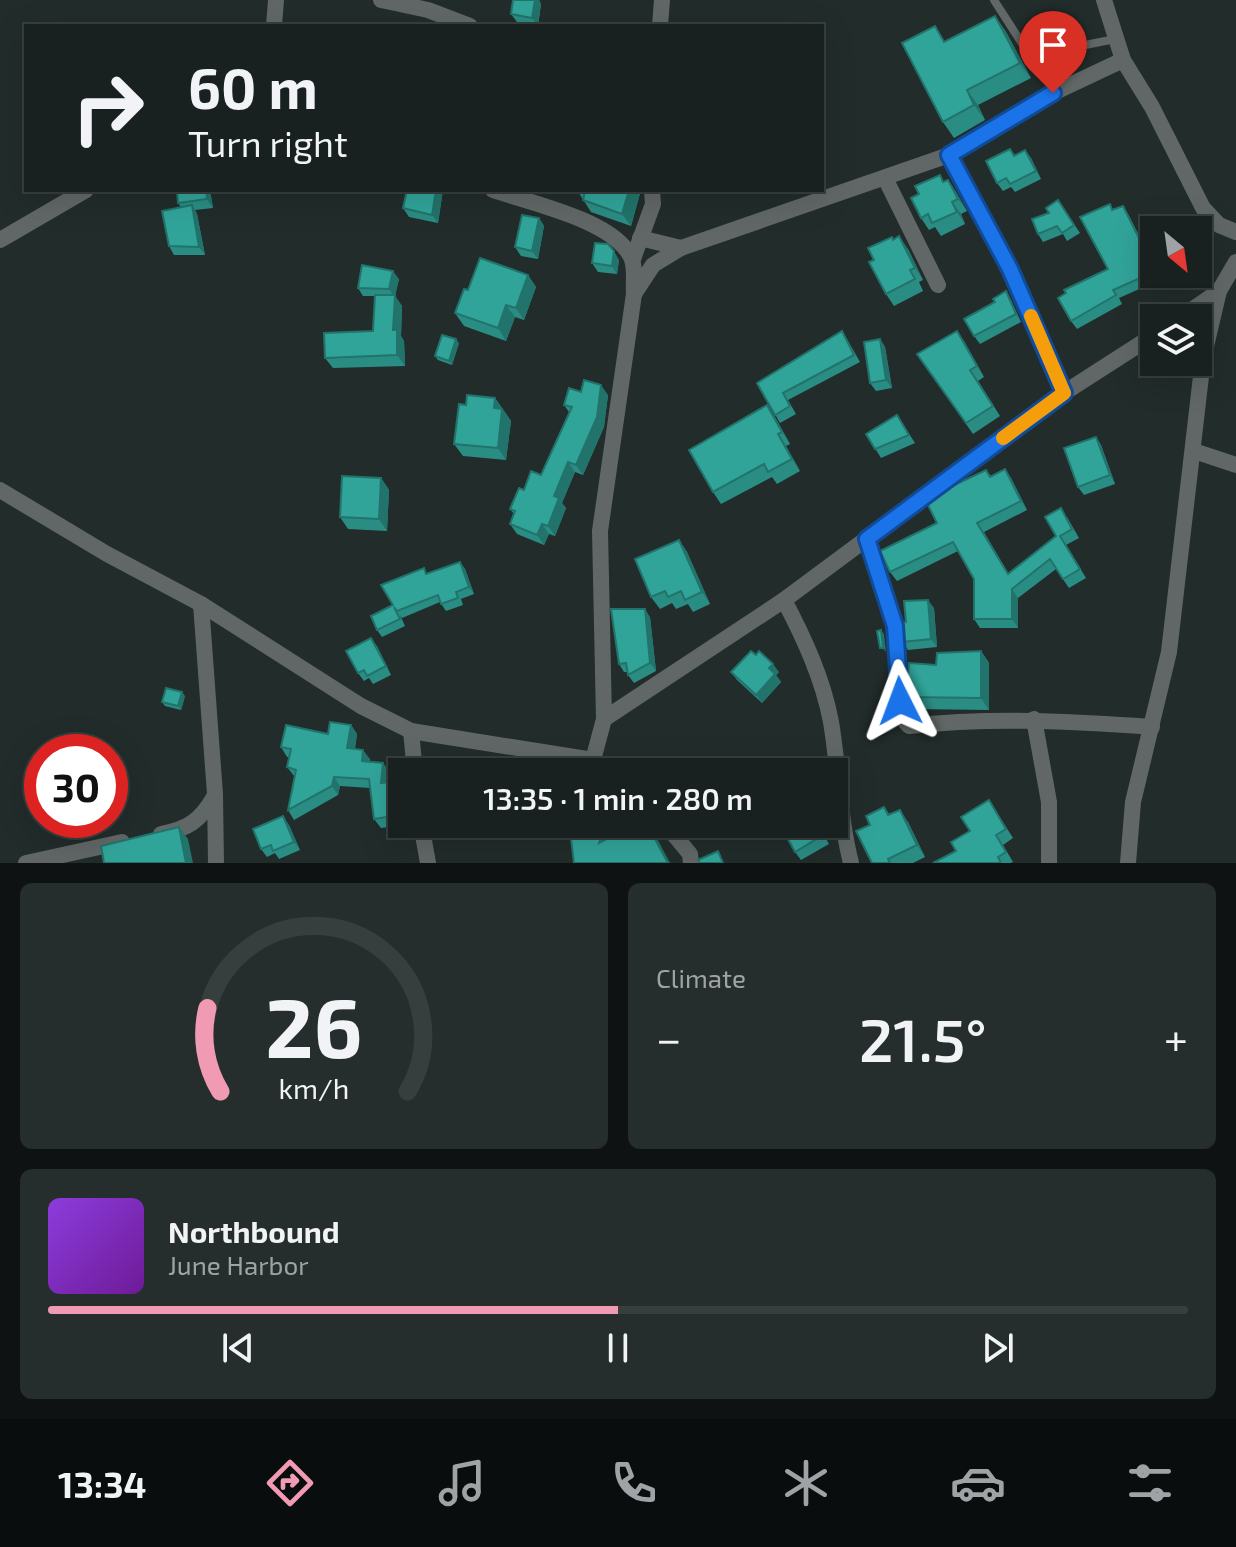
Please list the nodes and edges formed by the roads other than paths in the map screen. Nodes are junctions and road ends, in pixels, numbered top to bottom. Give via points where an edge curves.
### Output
1 (276, 0) edge
2 (381, 0) edge
3 (662, 0) edge
4 (994, 0) edge
5 (1104, 0) edge
6 (426, 18) edge
7 (274, 24) edge
8 (459, 24) edge
9 (660, 24) edge
10 (1115, 39) junction
11 (1123, 60) junction
12 (949, 155) junction
13 (886, 180) junction
14 (83, 192) edge
15 (499, 192) edge
16 (538, 192) edge
17 (652, 192) edge
18 (547, 208) junction
19 (1236, 232) edge
20 (640, 238) junction
21 (0, 240) edge
22 (681, 248) junction
23 (633, 259) junction
24 (1236, 262) edge
25 (938, 285) dead end
26 (1219, 291) junction
27 (634, 294) junction
28 (1200, 304) edge
29 (1140, 344) edge
30 (1064, 393) junction
31 (1194, 451) junction
32 (1236, 465) edge
33 (0, 490) edge
34 (867, 539) junction
35 (784, 600) junction
36 (201, 604) junction
37 (604, 719) junction
38 (1034, 719) junction
39 (1152, 727) junction
40 (411, 731) junction
41 (414, 758) edge
42 (580, 758) edge
43 (594, 758) edge
44 (215, 794) junction
45 (424, 838) edge
46 (677, 838) edge
47 (26, 863) edge
48 (216, 863) edge
49 (428, 863) edge
50 (691, 863) edge
51 (851, 863) edge
52 (1049, 863) edge
53 (1128, 863) edge

1 - 7 street
2 - 6 street
3 - 9 street
4 - 10 lane via 1026,57
5 - 10 street
6 - 8 street
10 - 11 street
11 - 12 street via 1053,93
11 - 19 street via 1203,208 1219,225
12 - 13 street
12 - 30 street via 1010,269
13 - 22 street
13 - 25 street
14 - 21 street
15 - 18 street
16 - 18 street
17 - 20 street
18 - 23 street via 620,240
20 - 22 street
20 - 23 street
22 - 27 street via 653,265
23 - 27 street
24 - 26 street
26 - 28 street
26 - 31 street via 1203,359
27 - 37 street via 600,531
29 - 30 street
30 - 34 street
31 - 32 street
31 - 39 street via 1169,652
33 - 36 street
34 - 35 street
34 - 38 street via 895,626 904,721 909,726
35 - 37 street
35 - 51 street via 818,673 831,720 842,828
36 - 40 street via 361,706
36 - 44 street
37 - 43 street
38 - 39 street
38 - 52 street via 1049,802
39 - 53 street via 1133,802
40 - 41 street
40 - 42 street
44 - 47 street via 200,819 181,830
44 - 48 street
45 - 49 street
46 - 50 street

